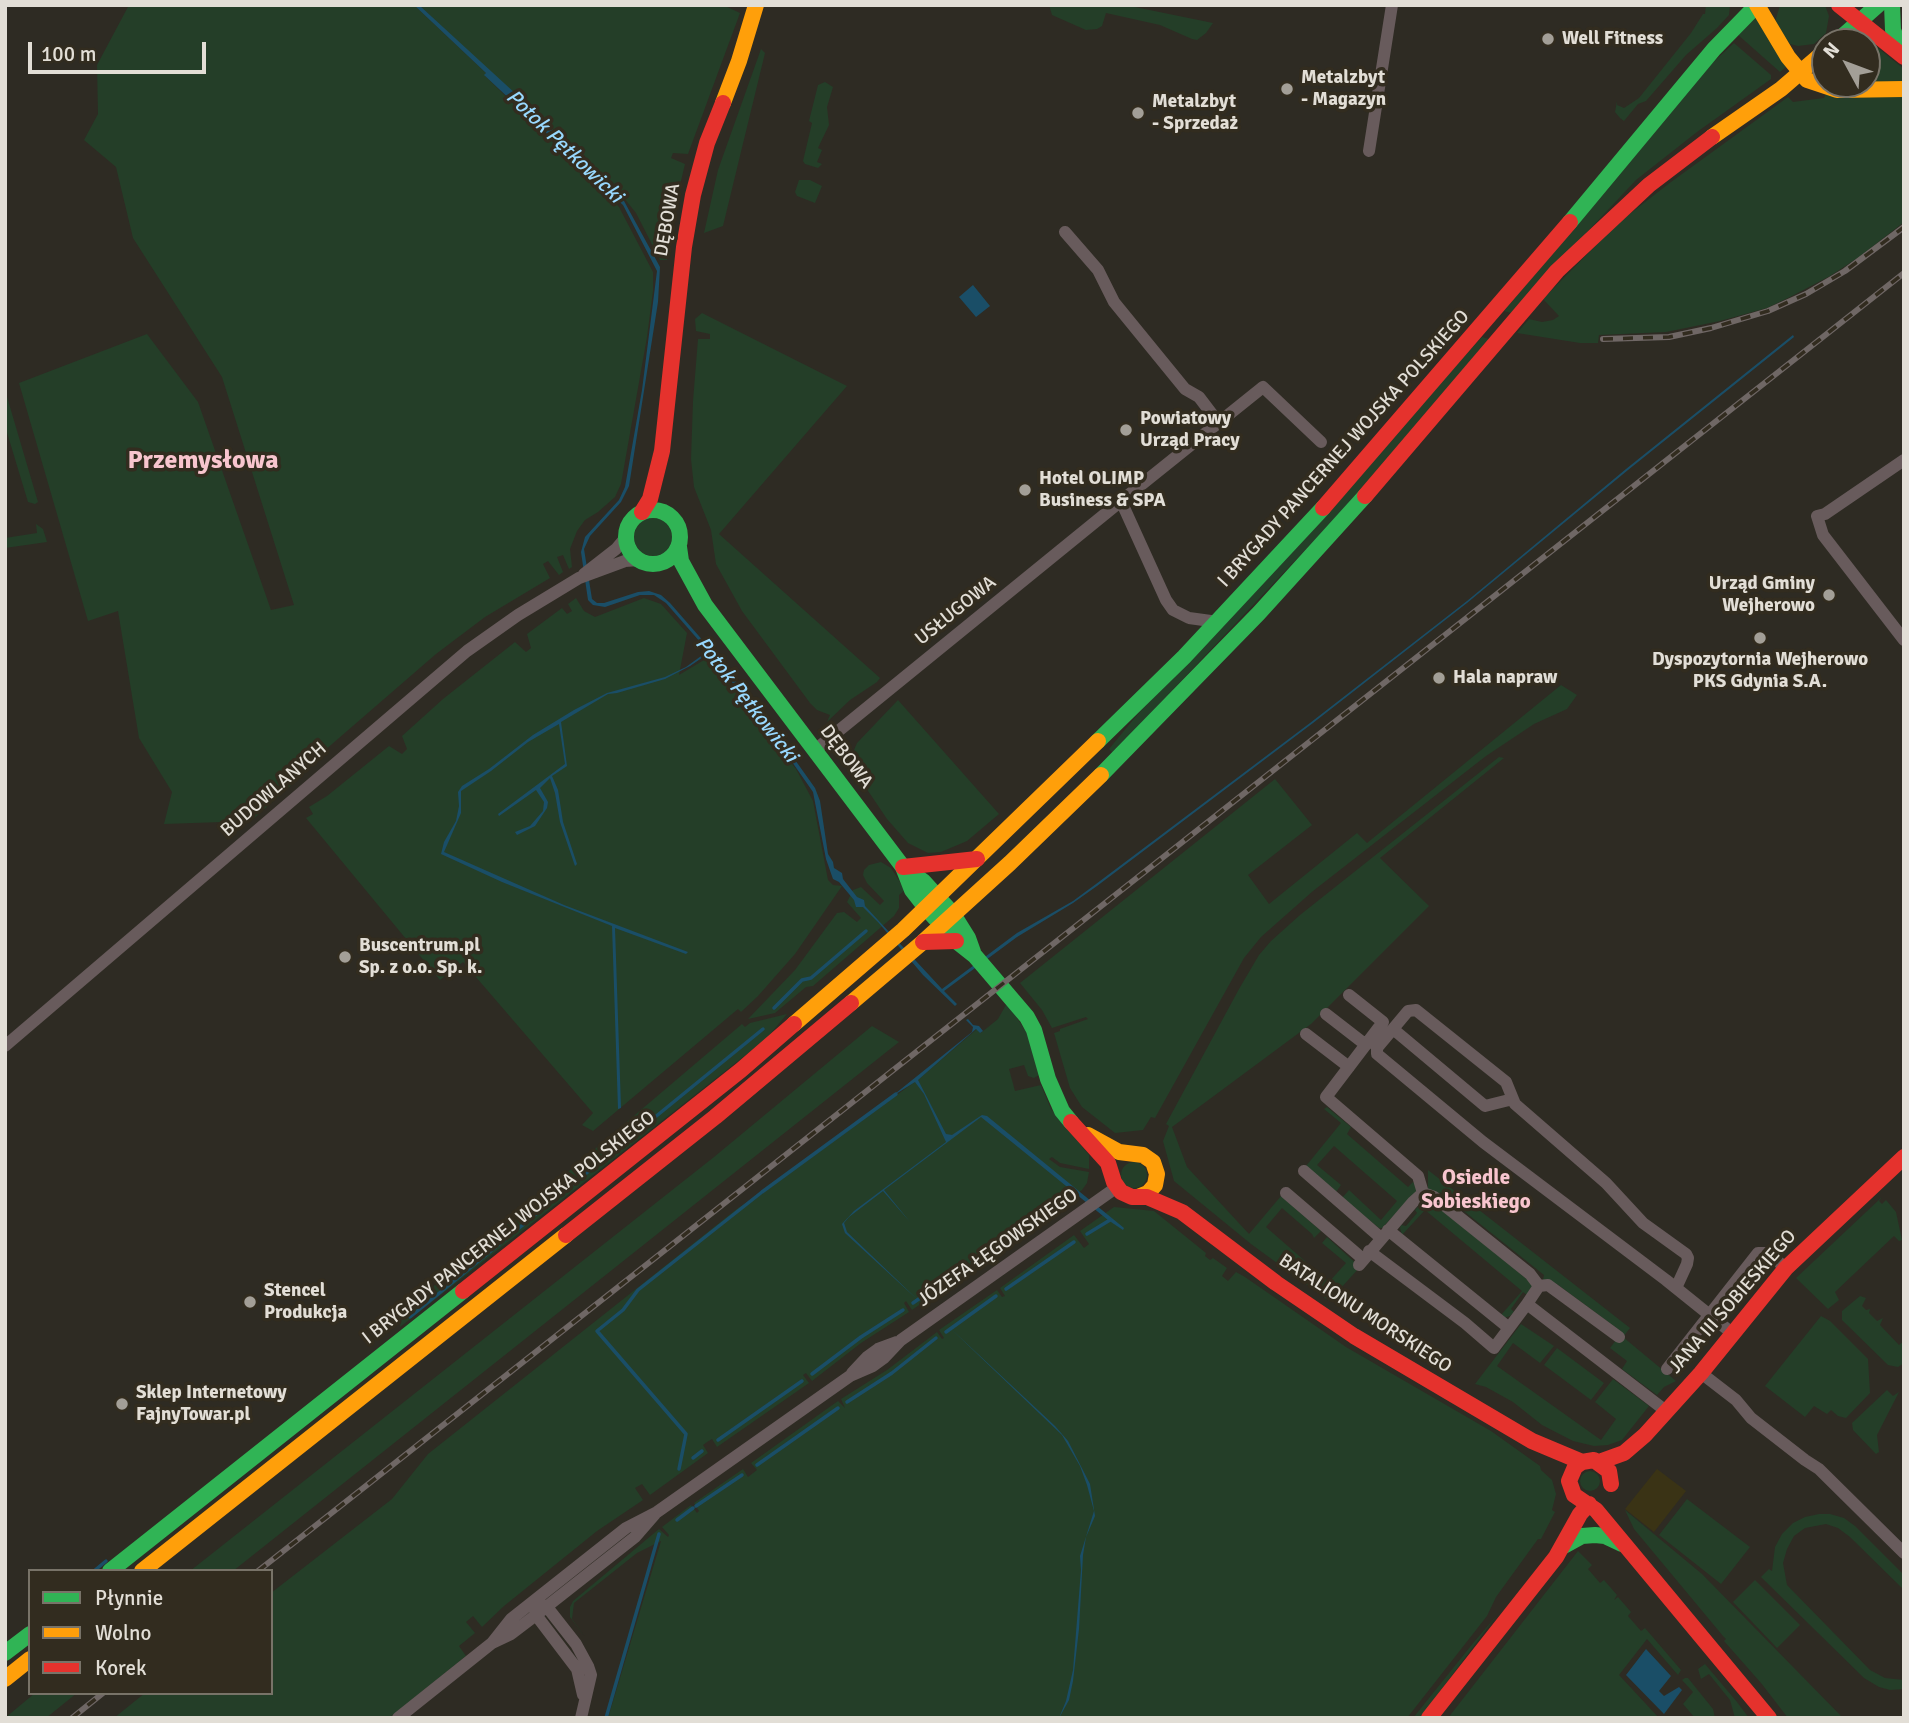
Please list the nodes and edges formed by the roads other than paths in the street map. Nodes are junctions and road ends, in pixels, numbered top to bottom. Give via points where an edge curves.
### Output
1 (756, 5) edge
2 (1392, 5) edge
3 (1757, 5) edge
4 (1839, 5) edge
5 (1878, 5) edge
6 (1892, 5) edge
7 (1859, 22) junction
8 (1852, 28) edge
9 (1904, 57) edge
10 (1811, 63) edge
11 (1800, 73) junction
12 (1904, 89) edge
13 (1370, 151) dead end
14 (1065, 232) dead end
15 (1218, 422) junction
16 (1321, 442) dead end
17 (662, 452) junction
18 (1904, 460) edge
19 (1121, 501) junction
20 (642, 512) junction
21 (670, 514) junction
22 (626, 537) junction
23 (679, 547) junction
24 (639, 559) junction
25 (656, 564) junction
26 (579, 578) junction
27 (705, 605) junction
28 (1218, 622) junction
29 (1904, 640) edge
30 (815, 750) junction
31 (977, 859) junction
32 (903, 867) junction
33 (931, 903) junction
34 (953, 914) junction
35 (941, 925) junction
36 (956, 941) junction
37 (923, 942) junction
38 (975, 956) junction
39 (1349, 995) dead end
40 (1326, 1014) dead end
41 (1393, 1029) junction
42 (1306, 1034) dead end
43 (1367, 1045) junction
44 (5, 1046) edge
45 (1349, 1067) junction
46 (1513, 1099) junction
47 (1081, 1131) junction
48 (1132, 1154) junction
49 (1904, 1157) edge
50 (1304, 1171) dead end
51 (1156, 1180) junction
52 (1115, 1181) junction
53 (1286, 1194) dead end
54 (1427, 1194) junction
55 (1138, 1196) junction
56 (1182, 1212) junction
57 (1385, 1234) junction
58 (1364, 1259) junction
59 (1786, 1268) junction
60 (1539, 1286) junction
61 (1676, 1288) junction
62 (1527, 1304) junction
63 (1709, 1315) junction
64 (1509, 1328) junction
65 (1732, 1333) junction
66 (1619, 1337) dead end
67 (1667, 1369) dead end
68 (1701, 1373) junction
69 (1663, 1416) junction
70 (1532, 1441) junction
71 (1582, 1462) junction
72 (1599, 1462) junction
73 (1570, 1485) junction
74 (1610, 1488) junction
75 (1589, 1504) junction
76 (656, 1513) junction
77 (1623, 1542) junction
78 (1562, 1547) junction
79 (1904, 1553) edge
80 (113, 1569) edge
81 (145, 1569) edge
82 (1539, 1578) junction
83 (534, 1601) junction
84 (547, 1607) junction
85 (536, 1615) junction
86 (28, 1636) edge
87 (492, 1643) junction
88 (5, 1653) edge
89 (28, 1661) edge
90 (5, 1679) edge
91 (583, 1712) edge
92 (398, 1718) edge
93 (1429, 1718) edge
94 (1769, 1718) edge

1 - 17 main road, DĘBOWA via 692,195
2 - 13 street
3 - 11 main road
3 - 28 main road, I BRYGADY PANCERNEJ WOJSKA POLSKIEGO via 1714,49 1475,335
4 - 7 main road
5 - 7 main road
6 - 9 main road via 1893,30
7 - 8 main road
7 - 9 main road
10 - 11 main road, I BRYGADY PANCERNEJ WOJSKA POLSKIEGO
11 - 12 main road via 1813,83 1837,90
11 - 34 main road, I BRYGADY PANCERNEJ WOJSKA POLSKIEGO via 1670,168 1557,271 1259,613 1136,741
14 - 15 street via 1098,270 1114,302
15 - 16 street, USŁUGOWA via 1263,387
15 - 19 street, USŁUGOWA
17 - 20 main road, DĘBOWA
17 - 21 main road, DĘBOWA
18 - 29 street via 1817,516 1823,535
19 - 28 street via 1173,610
19 - 30 street, USŁUGOWA
20 - 21 main road
20 - 22 main road via 630,522
21 - 23 main road via 680,531
22 - 24 main road via 630,551
22 - 26 street, BUDOWLANYCH
23 - 25 main road via 668,560
23 - 27 main road, DĘBOWA via 681,561
24 - 25 main road
24 - 26 street, BUDOWLANYCH
25 - 27 main road, DĘBOWA via 672,572
26 - 44 street, BUDOWLANYCH via 450,664
27 - 30 main road, DĘBOWA
28 - 31 main road, I BRYGADY PANCERNEJ WOJSKA POLSKIEGO
30 - 32 main road, DĘBOWA
31 - 32 main road
31 - 33 main road, I BRYGADY PANCERNEJ WOJSKA POLSKIEGO
32 - 33 main road, DĘBOWA via 923,881
33 - 34 main road
33 - 35 main road
33 - 80 main road, I BRYGADY PANCERNEJ WOJSKA POLSKIEGO via 741,1070
34 - 35 main road, I BRYGADY PANCERNEJ WOJSKA POLSKIEGO
34 - 38 main road
35 - 36 main road
35 - 37 main road, I BRYGADY PANCERNEJ WOJSKA POLSKIEGO
36 - 37 main road
36 - 38 main road
37 - 81 main road, I BRYGADY PANCERNEJ WOJSKA POLSKIEGO via 715,1116
38 - 47 main road via 1027,1017 1054,1096
39 - 43 street via 1383,1023
40 - 43 street
41 - 46 street via 1485,1106
41 - 46 street via 1408,1011 1416,1010 1506,1082
41 - 61 street via 1377,1054 1483,1142
42 - 45 street
43 - 45 street
45 - 54 street via 1326,1097 1418,1175
46 - 61 street via 1606,1183 1634,1215 1687,1256
47 - 48 main road via 1119,1152
47 - 52 main road via 1108,1163
48 - 51 main road via 1153,1162
48 - 52 main road via 1121,1159
49 - 59 main road, JANA III SOBIESKIEGO
50 - 57 street
51 - 55 main road via 1148,1193
51 - 56 main road, BATALIONU MORSKIEGO
52 - 55 main road via 1126,1195
52 - 76 street, JÓZEFA ŁĘGOWSKIEGO via 901,1340 873,1366 850,1376
53 - 58 street
54 - 57 street via 1413,1202
54 - 60 street via 1530,1274
55 - 56 main road, BATALIONU MORSKIEGO
56 - 70 main road, BATALIONU MORSKIEGO via 1315,1311
57 - 58 street
57 - 64 street
58 - 64 street via 1465,1323 1494,1348
59 - 63 street via 1767,1253 1758,1253
59 - 65 main road, JANA III SOBIESKIEGO
60 - 62 street
60 - 66 street via 1552,1287
61 - 63 street
62 - 64 street
62 - 69 street
63 - 65 street
63 - 67 street
65 - 68 main road, JANA III SOBIESKIEGO
68 - 69 main road, JANA III SOBIESKIEGO
68 - 79 street via 1819,1469
69 - 72 main road, JANA III SOBIESKIEGO via 1632,1448
69 - 74 main road, JANA III SOBIESKIEGO
70 - 71 main road, BATALIONU MORSKIEGO
70 - 73 main road, BATALIONU MORSKIEGO
71 - 72 main road
71 - 73 main road via 1574,1467
72 - 74 main road via 1609,1471
73 - 75 main road via 1574,1495
73 - 82 main road via 1569,1506
74 - 75 main road
74 - 77 main road via 1610,1510
75 - 77 main road
75 - 78 main road
76 - 83 street, JÓZEFA ŁĘGOWSKIEGO via 626,1528
76 - 84 street, JÓZEFA ŁĘGOWSKIEGO via 635,1537
77 - 78 main road via 1582,1536
77 - 94 main road
78 - 82 main road
82 - 93 main road
83 - 84 street
83 - 85 street
83 - 87 street, JÓZEFA ŁĘGOWSKIEGO via 511,1619
84 - 85 street, JÓZEFA ŁĘGOWSKIEGO
84 - 91 street via 588,1666 591,1675
85 - 87 street, JÓZEFA ŁĘGOWSKIEGO
85 - 91 street via 577,1669
86 - 88 main road
87 - 92 street, JÓZEFA ŁĘGOWSKIEGO
89 - 90 main road

